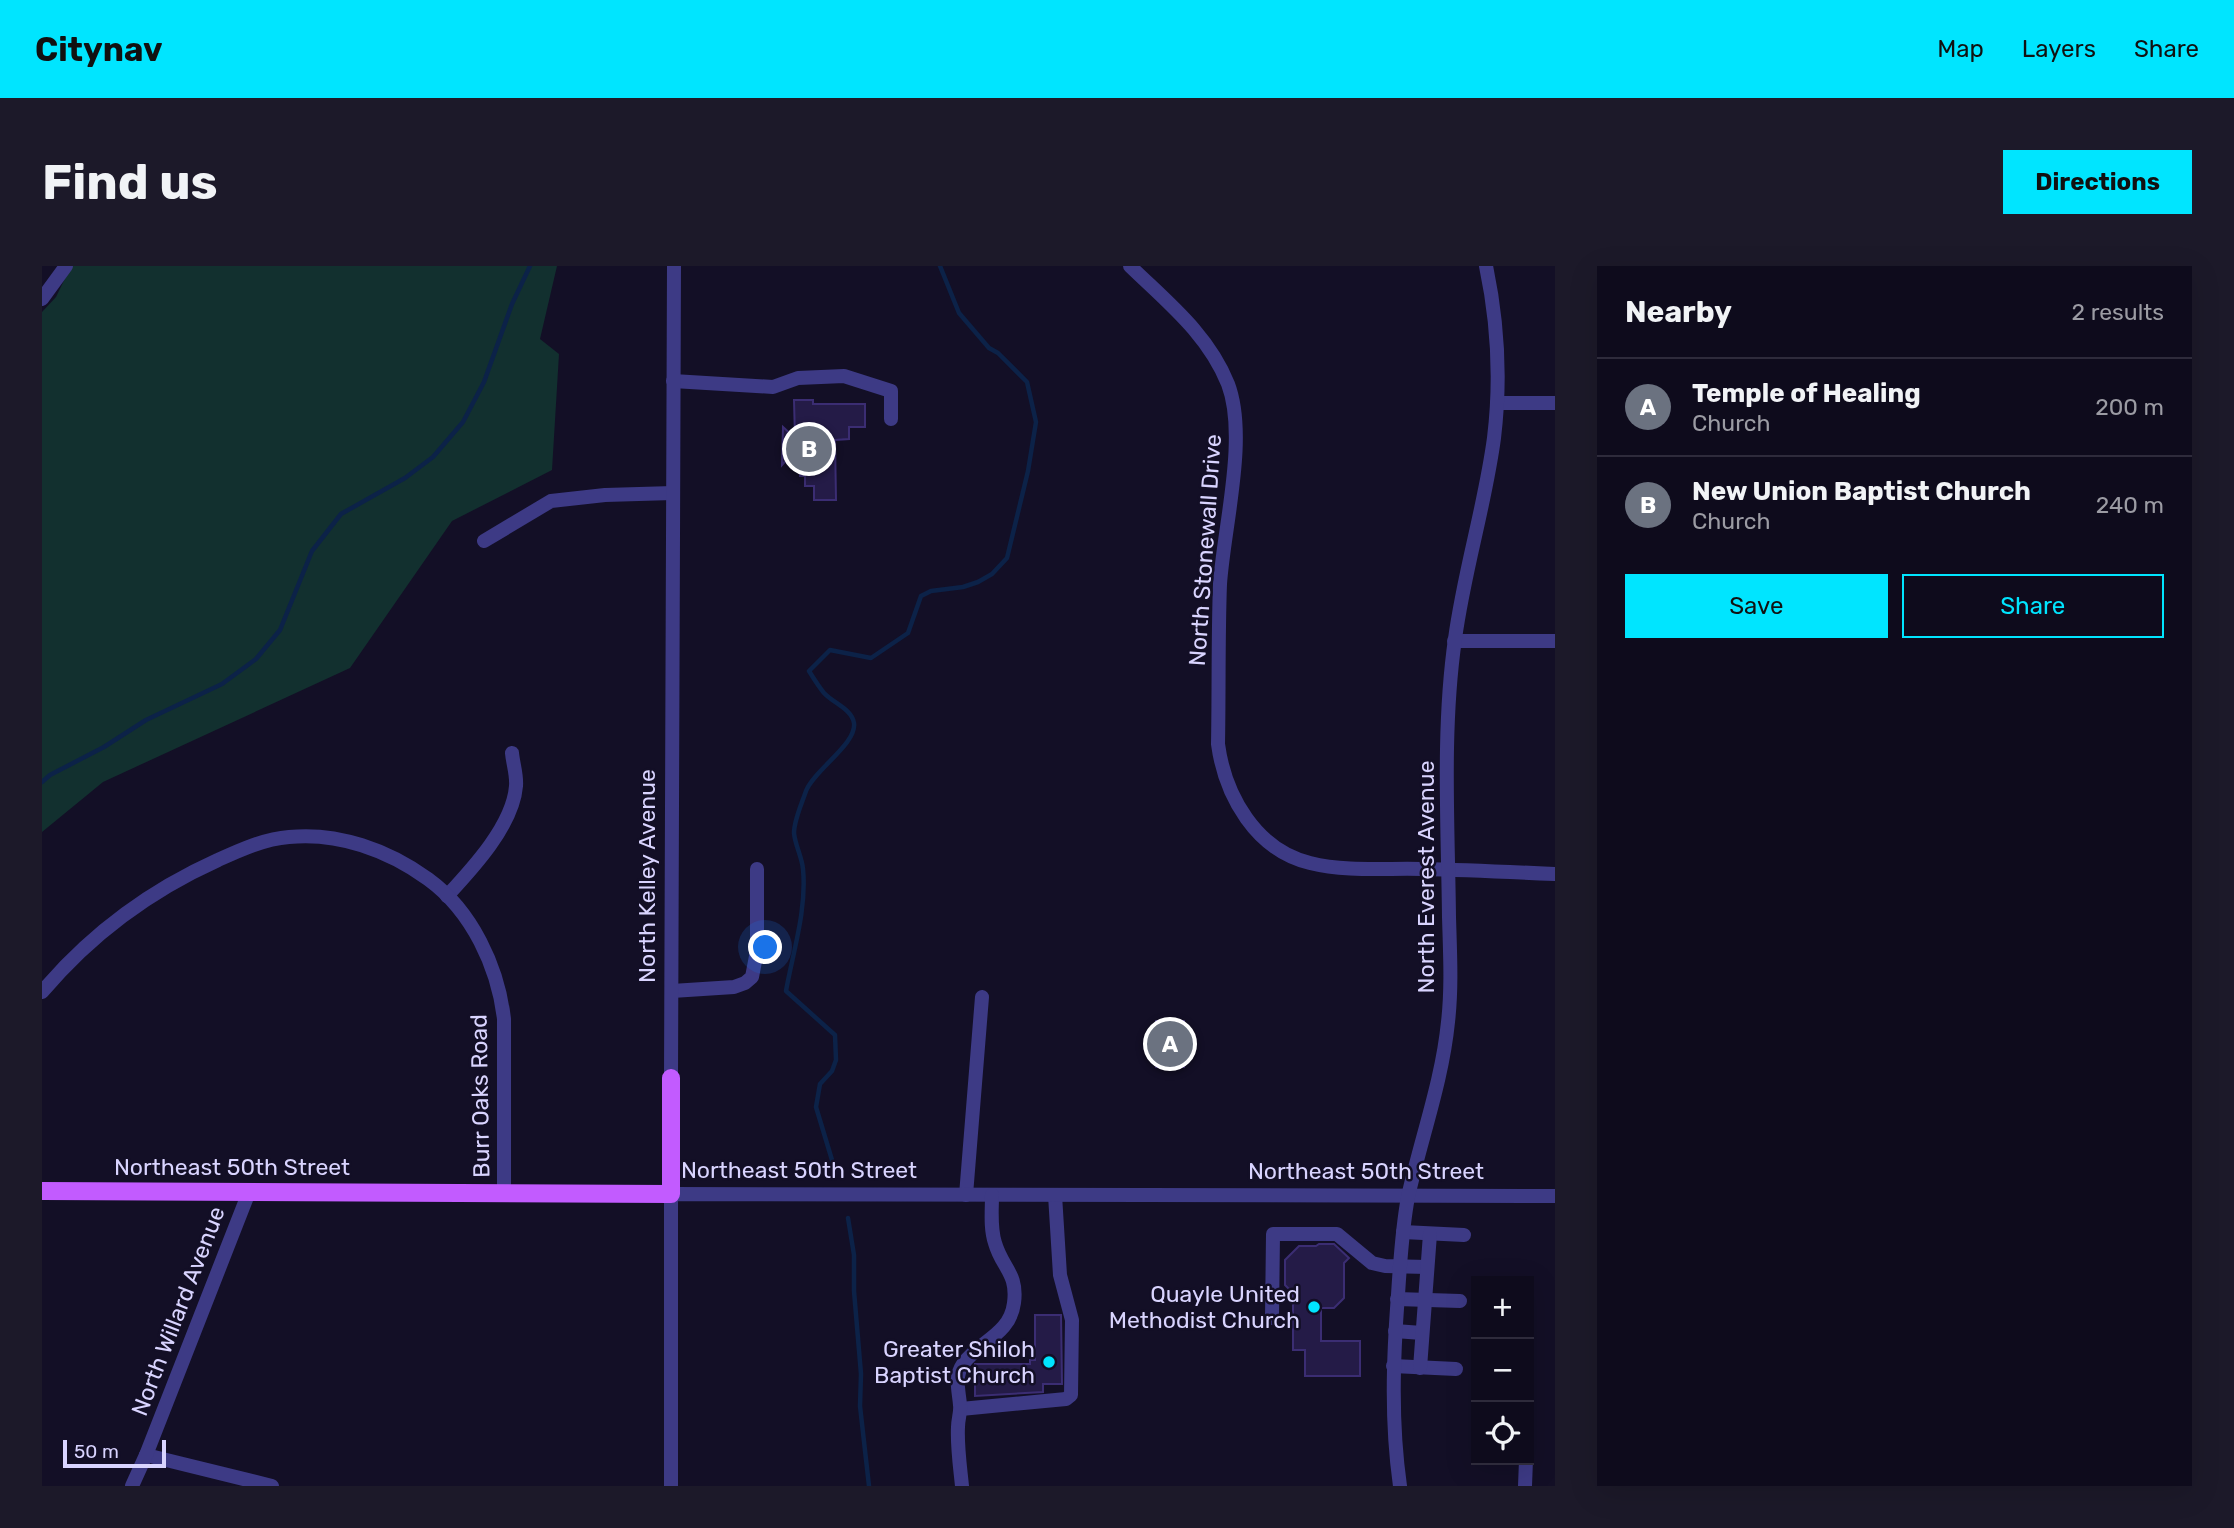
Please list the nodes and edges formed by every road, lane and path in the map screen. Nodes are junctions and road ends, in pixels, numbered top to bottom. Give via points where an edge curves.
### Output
1 (66, 266) edge
2 (674, 266) edge
3 (1130, 266) edge
4 (1486, 266) edge
5 (42, 299) edge
6 (673, 380) junction
7 (1497, 403) junction
8 (1555, 403) edge
9 (891, 419) dead end
10 (673, 493) junction
11 (484, 541) dead end
12 (1454, 641) junction
13 (1555, 641) edge
14 (512, 753) dead end
15 (757, 869) dead end
16 (1449, 870) junction
17 (1555, 874) edge
18 (447, 896) junction
19 (672, 991) junction
20 (42, 992) edge
21 (982, 997) dead end
22 (671, 1078) joint
23 (42, 1191) edge
24 (249, 1192) junction
25 (504, 1193) junction
26 (671, 1194) junction
27 (966, 1195) junction
28 (992, 1195) junction
29 (1055, 1195) junction
30 (1409, 1196) junction
31 (1555, 1196) edge
32 (1403, 1232) junction
33 (1430, 1234) junction
34 (1464, 1235) dead end
35 (1400, 1266) junction
36 (1427, 1267) junction
37 (1398, 1299) junction
38 (1425, 1301) junction
39 (1460, 1301) dead end
40 (1272, 1318) dead end
41 (1395, 1331) junction
42 (1422, 1333) junction
43 (1393, 1366) junction
44 (1420, 1368) junction
45 (1455, 1368) dead end
46 (961, 1409) junction
47 (146, 1455) junction
48 (1526, 1465) edge
49 (132, 1486) edge
50 (272, 1486) edge
51 (671, 1486) edge
52 (962, 1486) edge
53 (1400, 1486) edge
54 (1525, 1486) edge

1 - 5 street
2 - 6 street, North Kelley Avenue
3 - 16 street, North Stonewall Drive via 1167,299 1208,347 1233,401 1236,439 1220,586 1218,744 1224,776 1238,807 1269,842 1309,863
4 - 7 street, North Everest Avenue via 1496,329
6 - 9 street via 773,387 798,377 850,377 891,391
6 - 10 street, North Kelley Avenue
7 - 8 street
7 - 12 street, North Everest Avenue
10 - 11 street via 551,501
10 - 19 street, North Kelley Avenue
12 - 13 street
12 - 16 street, North Everest Avenue
14 - 18 street via 516,782 500,830
15 - 19 street via 757,951 752,977 734,987
16 - 17 street, North Stonewall Drive
16 - 30 street, North Everest Avenue via 1446,1036
18 - 20 street, Burr Oaks Road via 400,860 371,848 308,836 276,839 235,852 144,899 103,930
18 - 25 street, Burr Oaks Road via 484,950 501,996
19 - 22 street, North Kelley Avenue
21 - 27 street
22 - 26 main road, North Kelley Avenue
23 - 24 main road, Northeast 50th Street
24 - 25 main road, Northeast 50th Street
24 - 47 street, North Willard Avenue
25 - 26 main road, Northeast 50th Street
26 - 27 street, Northeast 50th Street
26 - 51 street, North Kelley Avenue
27 - 28 street, Northeast 50th Street
28 - 29 street, Northeast 50th Street
28 - 46 street via 993,1240 1011,1273 1014,1303 1002,1330 963,1364 958,1374
29 - 30 street, Northeast 50th Street
29 - 46 street via 1060,1275 1072,1320 1071,1395
30 - 31 street, Northeast 50th Street
30 - 32 street, North Everest Avenue
32 - 33 street
32 - 35 street, North Everest Avenue
33 - 34 street
33 - 36 street
35 - 36 street
35 - 37 street, North Everest Avenue
35 - 40 street via 1372,1263 1337,1234 1273,1234
36 - 38 street
37 - 38 street
37 - 41 street, North Everest Avenue
38 - 39 street
38 - 42 street
41 - 42 street
41 - 43 street, North Everest Avenue
42 - 44 street
43 - 44 street
43 - 53 street, North Everest Avenue
44 - 45 street
46 - 52 street
47 - 49 street, North Willard Avenue
47 - 50 street
48 - 54 street

